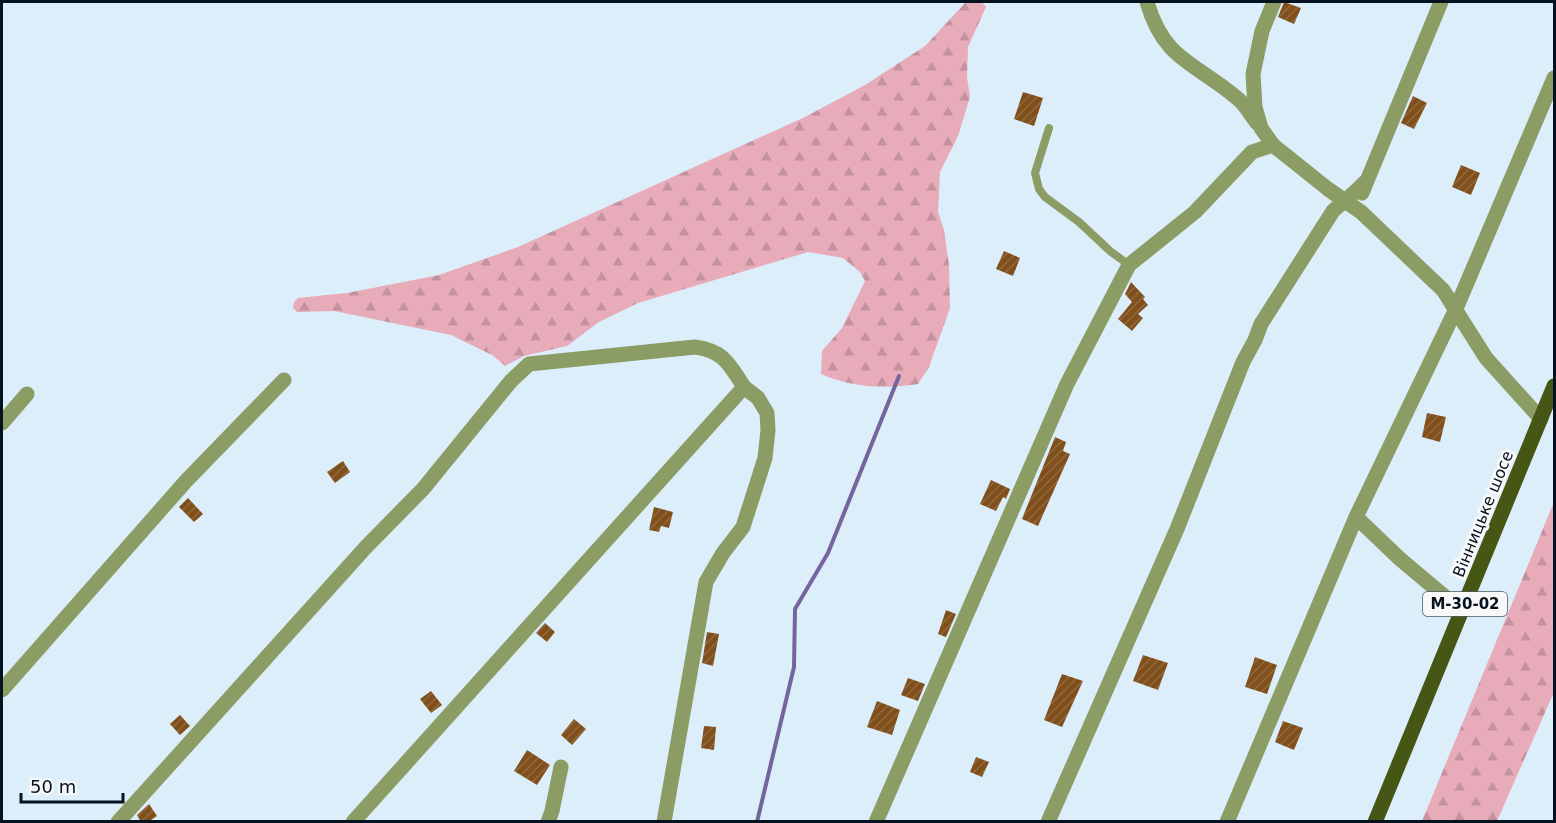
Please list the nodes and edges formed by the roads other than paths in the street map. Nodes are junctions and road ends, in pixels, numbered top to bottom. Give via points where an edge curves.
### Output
1 (1147, 2) edge
2 (1274, 2) edge
3 (1441, 2) edge
4 (1554, 78) edge
5 (1049, 128) dead end
6 (1261, 128) junction
7 (1273, 145) junction
8 (1364, 183) junction
9 (1344, 200) junction
10 (1361, 212) junction
11 (1129, 266) junction
12 (1455, 311) junction
13 (284, 380) dead end
14 (1554, 386) edge
15 (744, 387) junction
16 (27, 394) dead end
17 (1541, 419) junction
18 (2, 423) edge
19 (1356, 517) junction
20 (1462, 611) junction
21 (2, 690) edge
22 (561, 766) dead end
23 (118, 822) edge
24 (352, 822) edge
25 (548, 822) edge
26 (663, 822) edge
27 (876, 822) edge
28 (1048, 822) edge
29 (1227, 822) edge
30 (1375, 822) edge

1 - 6 street via 1153,22 1171,50 1238,99
2 - 6 street via 1262,31 1253,74
3 - 8 street
4 - 12 street
5 - 11 lane via 1035,173 1039,189
6 - 7 street
7 - 9 street
7 - 11 street via 1252,153 1195,212
8 - 9 street
8 - 10 street
9 - 10 street
9 - 28 street via 1333,211 1261,324 1177,529
10 - 12 street via 1443,290
11 - 27 street via 1067,384
12 - 17 street via 1486,358
12 - 19 street
13 - 21 street via 186,481
14 - 17 main road, Вінницьке шосе / М-30-02
15 - 23 street via 721,354 695,346 529,364 423,489
15 - 24 street
15 - 26 street via 767,412 765,458 743,527 706,582
16 - 18 street
17 - 20 main road, Вінницьке шосе / М-30-02
19 - 20 street
19 - 29 street
20 - 30 main road, Вінницьке шосе / М-30-02
22 - 25 street

